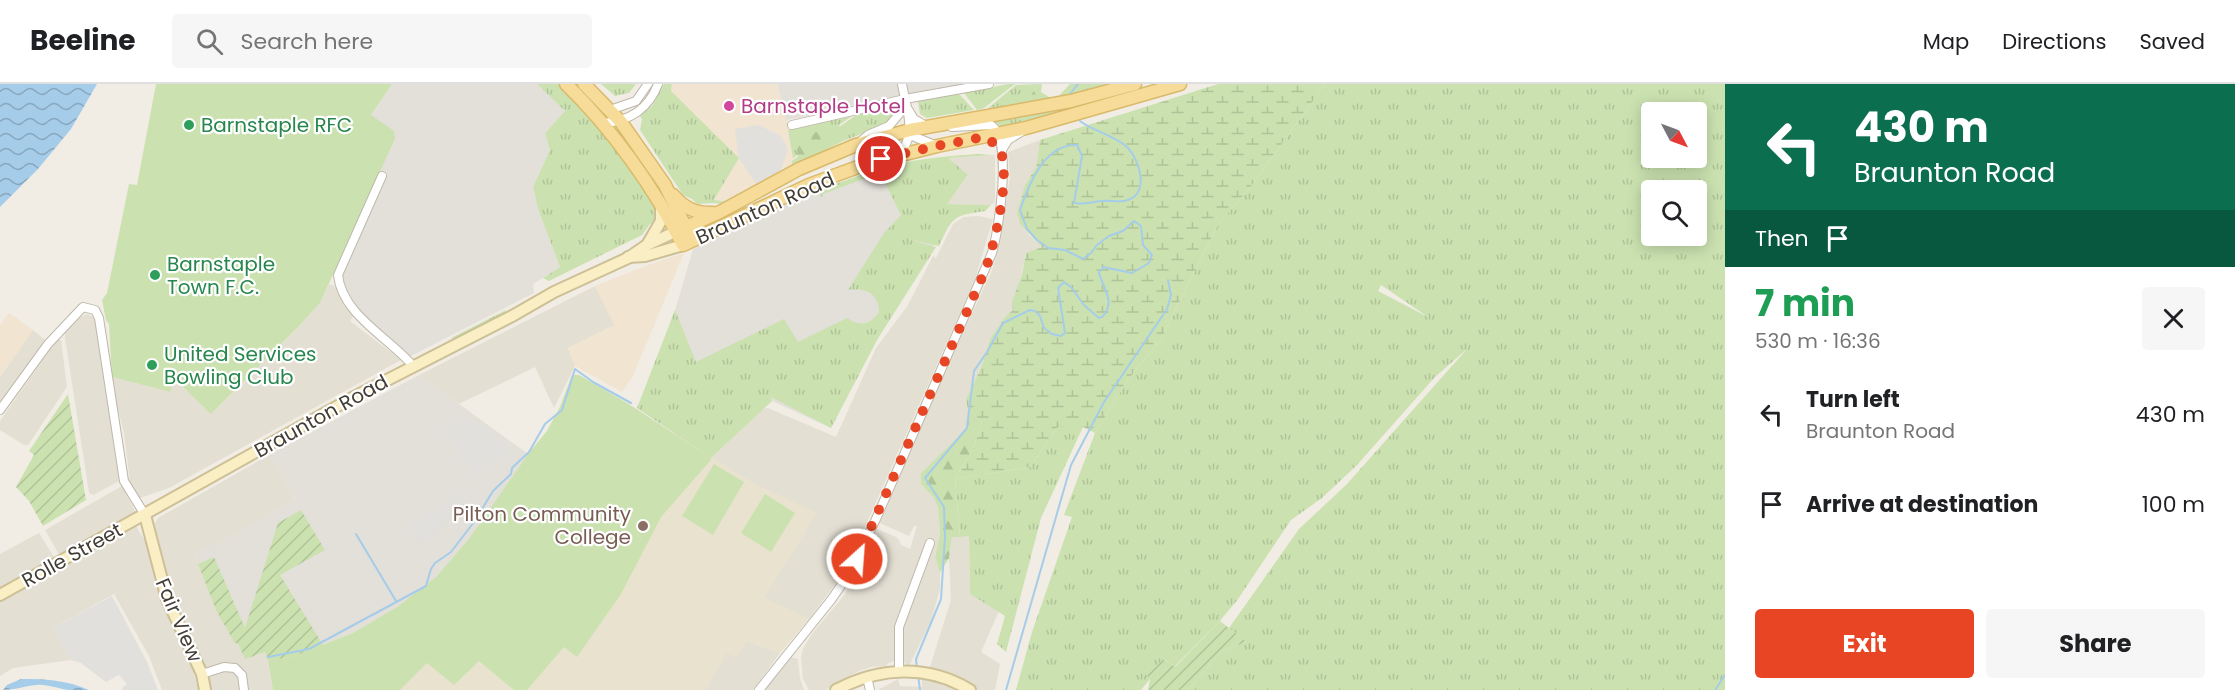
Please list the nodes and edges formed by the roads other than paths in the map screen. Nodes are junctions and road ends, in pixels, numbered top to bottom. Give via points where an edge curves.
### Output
1 (566, 84) edge
2 (584, 84) edge
3 (648, 84) edge
4 (658, 84) edge
5 (902, 84) edge
6 (989, 84) edge
7 (1135, 84) edge
8 (1180, 84) edge
9 (905, 103) junction
10 (610, 110) junction
11 (621, 122) junction
12 (603, 123) junction
13 (945, 124) junction
14 (792, 125) dead end
15 (927, 127) junction
16 (1026, 128) junction
17 (910, 133) junction
18 (999, 134) junction
19 (984, 137) junction
20 (856, 145) junction
21 (937, 146) junction
22 (1001, 152) junction
23 (896, 155) junction
24 (382, 176) dead end
25 (665, 185) junction
26 (661, 207) junction
27 (720, 212) junction
28 (681, 230) junction
29 (688, 243) junction
30 (647, 245) junction
31 (628, 258) junction
32 (414, 367) junction
33 (0, 410) edge
34 (145, 514) junction
35 (930, 543) dead end
36 (0, 595) edge
37 (904, 671) junction
38 (202, 674) junction
39 (867, 677) junction
40 (205, 690) edge
41 (244, 690) edge
42 (759, 690) edge
43 (836, 690) edge
44 (870, 690) edge
45 (970, 690) edge

1 - 12 main road
2 - 10 main road
3 - 10 street via 636,100
4 - 11 street via 651,99
5 - 9 street
6 - 9 street
7 - 13 main road, Braunton Road via 1071,101
8 - 16 main road, Braunton Road
9 - 14 street
9 - 15 street via 914,119
9 - 17 street
9 - 20 street via 889,126
10 - 11 main road
11 - 12 street
11 - 25 main road
12 - 26 main road
13 - 15 main road, Braunton Road
13 - 18 street via 955,128 991,125
15 - 17 main road, Braunton Road
16 - 18 main road, Braunton Road
16 - 22 street via 1008,140
17 - 20 main road, Braunton Road
17 - 21 street
17 - 23 street via 907,145
18 - 19 main road, Braunton Road
18 - 22 street
19 - 21 main road, Braunton Road
19 - 22 street
20 - 27 main road, Braunton Road via 799,169
21 - 23 main road, Braunton Road
22 - 42 street via 1003,188 992,253 876,519 842,585
23 - 29 main road, Braunton Road via 809,185
24 - 32 street via 338,275 339,281 360,316
25 - 27 main road via 691,210
25 - 28 main road
26 - 28 main road
26 - 30 main road via 661,220
27 - 28 main road, Braunton Road
28 - 29 main road
28 - 30 main road, Braunton Road
29 - 31 main road, Braunton Road
30 - 31 main road, Braunton Road
31 - 32 main road, Braunton Road via 554,292
32 - 34 main road, Braunton Road
33 - 34 street via 48,344 83,307 95,310 124,481
34 - 36 main road, Rolle Street
34 - 38 main road, Fair View via 166,599
35 - 37 street via 899,627
37 - 39 main road
37 - 45 main road via 954,681
38 - 40 main road, Fair View
38 - 41 street via 235,668 242,675
39 - 43 main road
39 - 44 street

